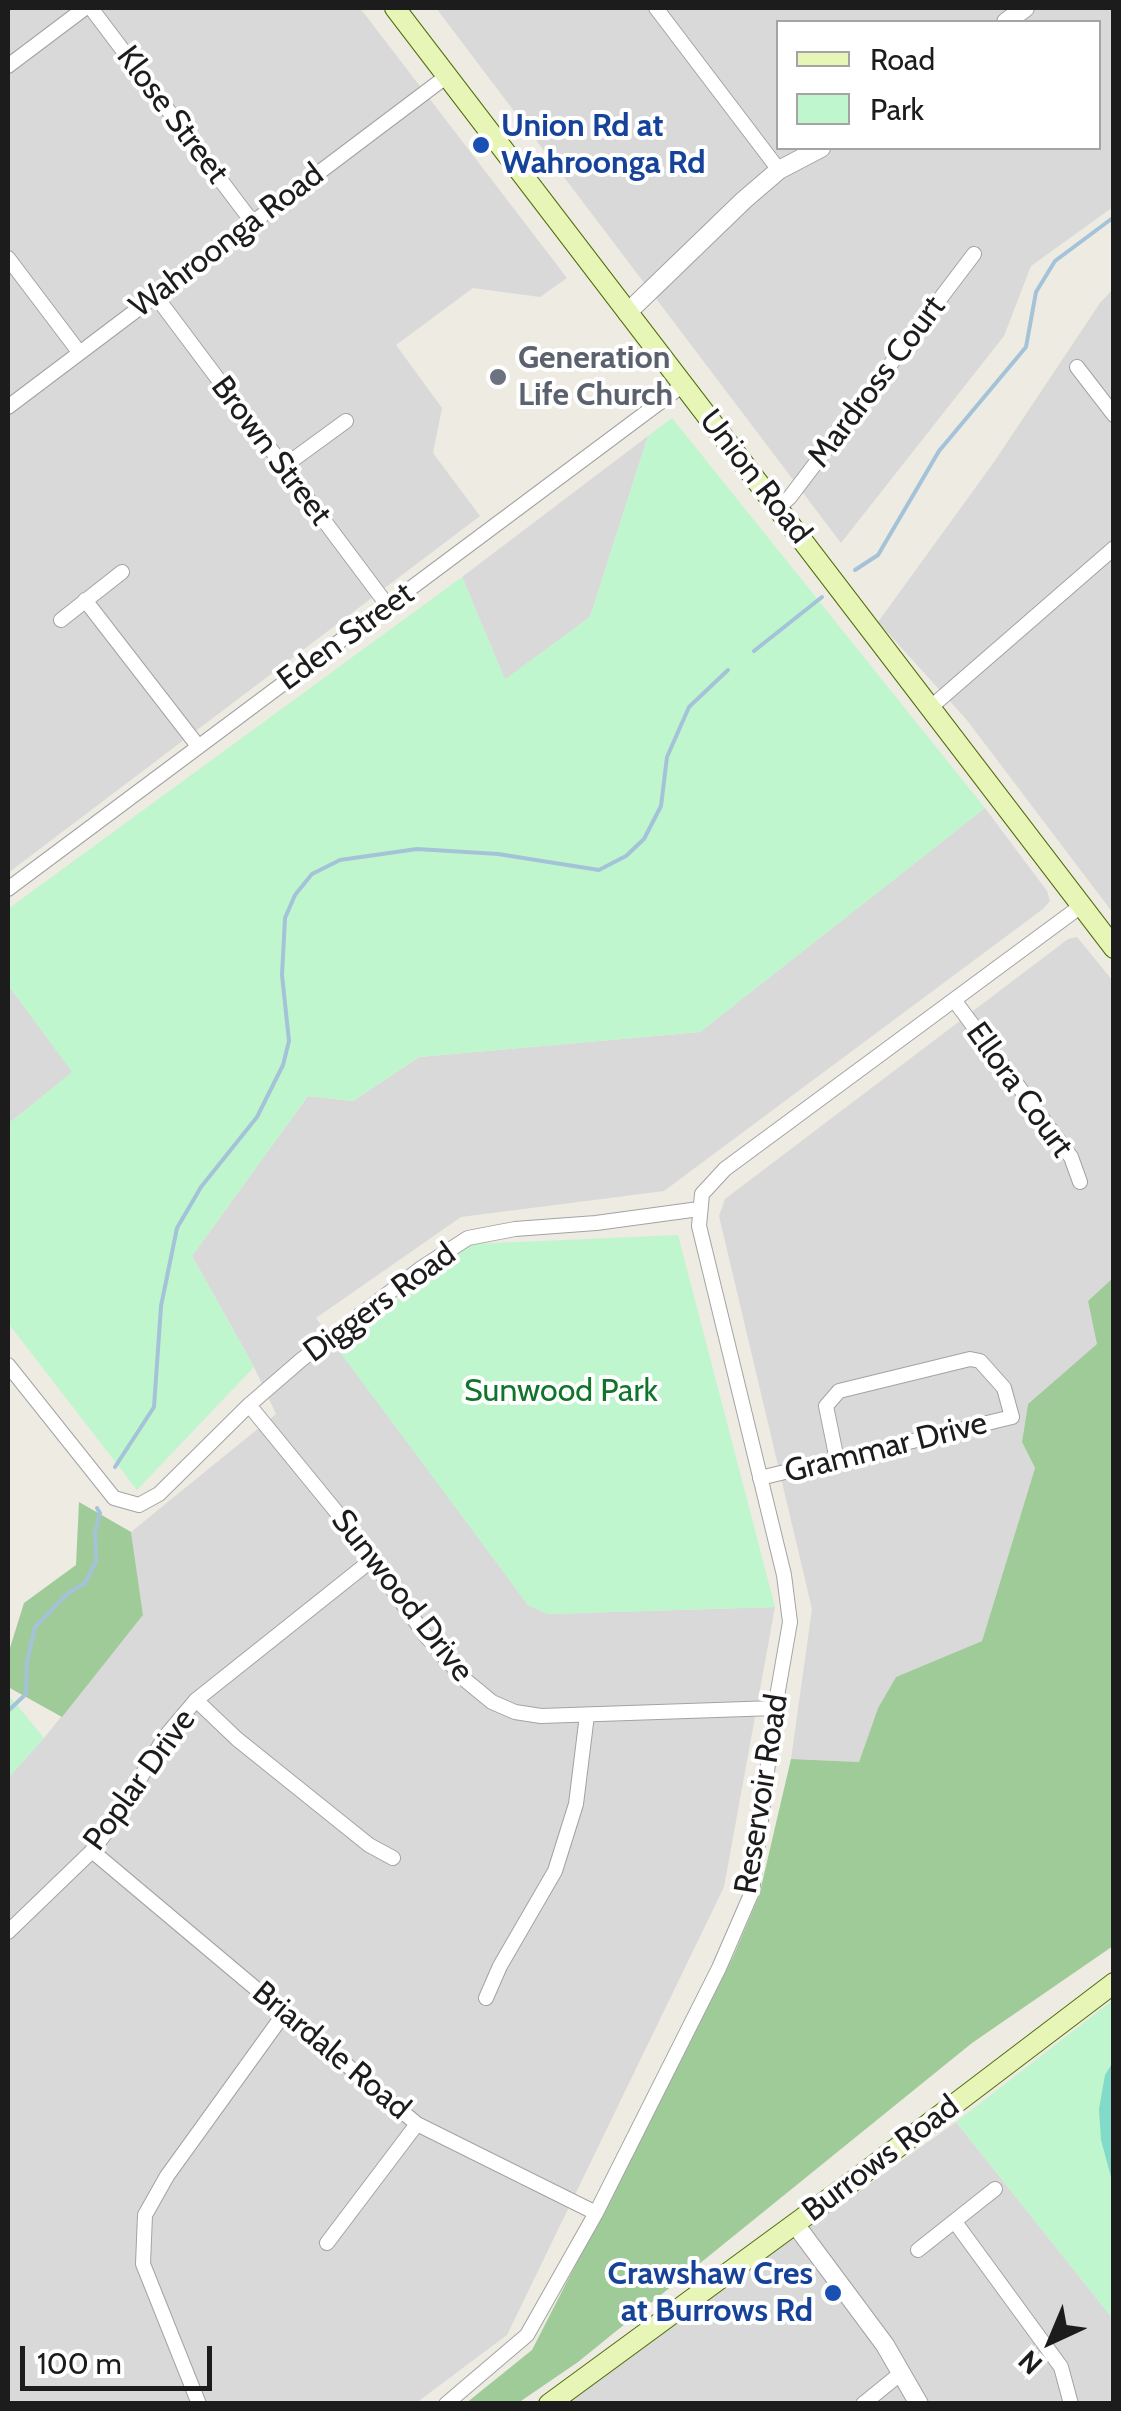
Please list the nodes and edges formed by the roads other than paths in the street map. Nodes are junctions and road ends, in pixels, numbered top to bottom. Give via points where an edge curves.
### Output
1 (88, 8) edge
2 (395, 8) edge
3 (665, 11) edge
4 (8, 66) edge
5 (447, 76) junction
6 (817, 150) edge
7 (779, 170) junction
8 (253, 222) junction
9 (974, 254) dead end
10 (8, 258) edge
11 (155, 296) junction
12 (627, 312) junction
13 (79, 352) junction
14 (1077, 367) dead end
15 (684, 385) junction
16 (8, 407) edge
17 (1114, 415) edge
18 (346, 421) dead end
19 (284, 468) junction
20 (778, 508) junction
21 (1114, 548) edge
22 (122, 572) dead end
23 (85, 600) junction
24 (388, 606) junction
25 (61, 620) dead end
26 (931, 707) junction
27 (198, 746) junction
28 (8, 889) edge
29 (1081, 906) junction
30 (1114, 948) edge
31 (954, 1000) junction
32 (1080, 1182) dead end
33 (699, 1209) junction
34 (8, 1364) edge
35 (249, 1405) junction
36 (837, 1460) junction
37 (760, 1478) junction
38 (372, 1560) junction
39 (196, 1700) junction
40 (775, 1708) junction
41 (587, 1715) junction
42 (92, 1851) junction
43 (393, 1858) dead end
44 (8, 1932) edge
45 (1114, 1983) edge
46 (486, 1998) dead end
47 (286, 2011) junction
48 (418, 2124) junction
49 (995, 2190) dead end
50 (596, 2213) junction
51 (954, 2222) junction
52 (795, 2224) junction
53 (327, 2243) dead end
54 (918, 2250) dead end
55 (900, 2374) junction
56 (199, 2404) edge
57 (446, 2404) edge
58 (549, 2404) edge
59 (864, 2404) edge
60 (920, 2404) edge
61 (1070, 2404) edge

1 - 4 street
1 - 8 street, Klose Street
2 - 5 main road, Union Road
3 - 7 street
5 - 8 street, Wahroonga Road
5 - 12 main road, Union Road
6 - 7 street
7 - 12 street
8 - 11 street, Wahroonga Road
9 - 20 street, Mardross Court
10 - 13 street
11 - 13 street, Wahroonga Road
11 - 19 street, Brown Street
12 - 15 main road, Union Road
13 - 16 street, Wahroonga Road
14 - 17 street
15 - 20 main road, Union Road
15 - 24 street, Eden Street
18 - 19 street
19 - 24 street, Brown Street
20 - 26 main road, Union Road
21 - 26 street
22 - 23 street
23 - 25 street
23 - 27 street
24 - 27 street, Eden Street
26 - 29 main road, Union Road
27 - 28 street, Eden Street
29 - 30 main road, Union Road
29 - 31 street
31 - 32 street, Ellora Court via 1071,1157
31 - 33 street via 725,1169 702,1194
33 - 35 street, Diggers Road via 468,1238
33 - 37 street, Reservoir Road
34 - 35 street, Diggers Road via 114,1498 139,1505
35 - 38 street, Sunwood Drive
36 - 36 street, Grammar Drive via 826,1406 839,1390 970,1359 1004,1388 1012,1418
36 - 37 street, Grammar Drive
37 - 40 street, Reservoir Road via 790,1622
38 - 39 street, Poplar Drive
38 - 41 street, Sunwood Drive via 446,1660 492,1702 542,1716
39 - 42 street, Poplar Drive
39 - 43 street
40 - 41 street, Sunwood Drive
40 - 50 street, Reservoir Road via 752,1892
41 - 46 street via 576,1804 555,1871
42 - 44 street, Poplar Drive
42 - 47 street, Briardale Road
45 - 52 main road, Burrows Road
47 - 48 street, Briardale Road
47 - 56 street via 145,2214 142,2264
48 - 50 street, Briardale Road
48 - 53 street
49 - 51 street
50 - 57 street, Reservoir Road via 527,2335
51 - 54 street
51 - 61 street via 1061,2366
52 - 55 street
52 - 58 main road, Burrows Road
55 - 59 street
55 - 60 street

